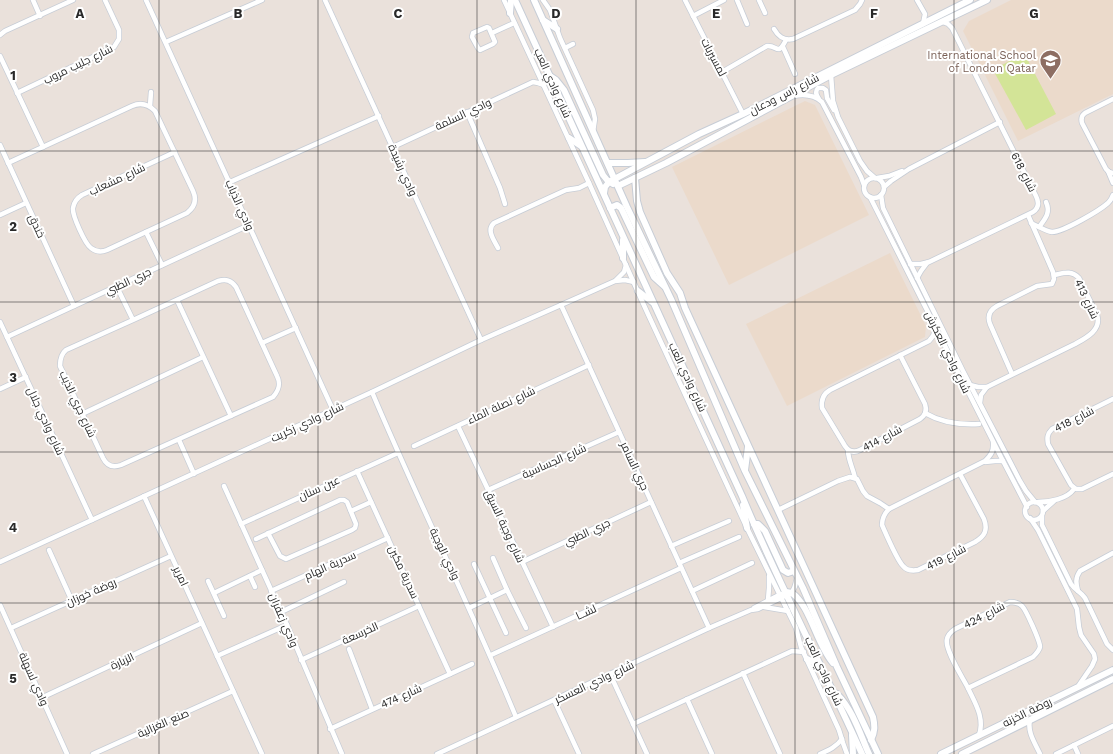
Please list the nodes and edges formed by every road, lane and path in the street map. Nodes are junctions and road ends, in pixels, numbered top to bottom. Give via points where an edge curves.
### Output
1 (33, 0) edge
2 (73, 0) edge
3 (105, 0) edge
4 (146, 0) edge
5 (262, 0) edge
6 (325, 0) edge
7 (504, 0) edge
8 (511, 0) edge
9 (515, 0) edge
10 (534, 0) edge
11 (543, 0) edge
12 (685, 0) edge
13 (724, 0) edge
14 (737, 0) edge
15 (759, 0) edge
16 (862, 0) edge
17 (918, 0) edge
18 (970, 0) edge
19 (987, 0) edge
20 (510, 13) junction
21 (765, 13) dead end
22 (925, 14) junction
23 (40, 16) junction
24 (693, 16) junction
25 (953, 17) junction
26 (934, 18) junction
27 (543, 20) junction
28 (943, 22) junction
29 (514, 23) junction
30 (747, 24) dead end
31 (923, 24) junction
32 (952, 28) junction
33 (557, 29) junction
34 (774, 29) dead end
35 (492, 33) junction
36 (0, 35) edge
37 (786, 40) junction
38 (166, 42) junction
39 (573, 44) dead end
40 (783, 47) junction
41 (565, 48) junction
42 (0, 56) edge
43 (537, 72) junction
44 (722, 72) junction
45 (795, 74) dead end
46 (831, 75) junction
47 (550, 76) junction
48 (533, 82) junction
49 (544, 85) junction
50 (151, 92) dead end
51 (17, 93) junction
52 (790, 97) junction
53 (819, 99) junction
54 (1113, 99) edge
55 (150, 106) junction
56 (467, 112) junction
57 (743, 114) junction
58 (379, 116) junction
59 (838, 117) junction
60 (1000, 122) junction
61 (594, 132) junction
62 (569, 138) junction
63 (0, 145) edge
64 (581, 146) junction
65 (43, 147) junction
66 (393, 147) junction
67 (175, 152) junction
68 (648, 161) junction
69 (8, 163) junction
70 (608, 163) junction
71 (909, 169) junction
72 (1110, 172) edge
73 (635, 178) junction
74 (876, 178) junction
75 (612, 181) junction
76 (230, 182) junction
77 (590, 183) junction
78 (1113, 183) edge
79 (864, 185) junction
80 (618, 186) junction
81 (884, 187) junction
82 (604, 193) junction
83 (881, 195) junction
84 (1113, 195) edge
85 (870, 197) junction
86 (1046, 202) dead end
87 (26, 203) junction
88 (505, 204) dead end
89 (628, 207) junction
90 (610, 208) junction
91 (0, 215) edge
92 (1028, 215) junction
93 (642, 217) junction
94 (1032, 223) junction
95 (249, 225) junction
96 (1039, 226) junction
97 (146, 232) junction
98 (623, 236) junction
99 (498, 248) dead end
100 (623, 258) junction
101 (929, 262) junction
102 (910, 264) junction
103 (626, 265) junction
104 (162, 266) junction
105 (1054, 275) junction
106 (917, 278) junction
107 (672, 279) junction
108 (615, 281) junction
109 (634, 282) junction
110 (117, 286) junction
111 (665, 287) junction
112 (638, 291) junction
113 (671, 299) junction
114 (177, 300) junction
115 (561, 304) junction
116 (654, 304) junction
117 (74, 306) junction
118 (133, 320) junction
119 (0, 322) edge
120 (296, 328) junction
121 (936, 328) junction
122 (7, 337) junction
123 (481, 340) junction
124 (929, 341) junction
125 (942, 341) junction
126 (262, 344) junction
127 (900, 355) junction
128 (203, 357) junction
129 (589, 365) junction
130 (1012, 374) junction
131 (26, 377) junction
132 (970, 385) junction
133 (987, 387) junction
134 (0, 389) edge
135 (372, 392) junction
136 (1113, 399) edge
137 (980, 403) junction
138 (333, 410) junction
139 (925, 413) junction
140 (82, 414) junction
141 (231, 416) junction
142 (979, 424) dead end
143 (458, 426) junction
144 (619, 432) junction
145 (179, 440) junction
146 (993, 442) junction
147 (414, 446) dead end
148 (748, 446) junction
149 (848, 450) junction
150 (398, 453) junction
151 (1003, 462) junction
152 (981, 463) junction
153 (357, 471) junction
154 (745, 471) junction
155 (194, 474) junction
156 (960, 474) junction
157 (1113, 474) edge
158 (855, 478) junction
159 (224, 486) dead end
160 (1074, 488) junction
161 (488, 490) junction
162 (144, 496) junction
163 (742, 496) junction
164 (1054, 501) junction
165 (371, 502) junction
166 (652, 502) junction
167 (1036, 502) junction
168 (1026, 507) junction
169 (889, 509) junction
170 (778, 510) junction
171 (351, 511) junction
172 (1042, 513) junction
173 (1030, 518) junction
174 (92, 520) junction
175 (729, 521) dead end
176 (241, 524) junction
177 (754, 524) junction
178 (747, 528) junction
179 (268, 533) junction
180 (739, 537) dead end
181 (388, 538) junction
182 (256, 539) dead end
183 (671, 546) junction
184 (49, 550) dead end
185 (1112, 553) edge
186 (172, 556) junction
187 (493, 558) dead end
188 (1113, 559) edge
189 (0, 562) edge
190 (522, 562) junction
191 (679, 563) junction
192 (752, 563) dead end
193 (474, 564) dead end
194 (682, 568) junction
195 (262, 570) junction
196 (768, 571) junction
197 (796, 574) junction
198 (250, 576) junction
199 (208, 581) dead end
200 (344, 582) dead end
201 (255, 587) dead end
202 (507, 590) junction
203 (271, 591) junction
204 (692, 591) junction
205 (1078, 592) junction
206 (214, 594) junction
207 (785, 594) junction
208 (490, 598) junction
209 (768, 600) junction
210 (72, 601) junction
211 (0, 605) edge
212 (419, 606) junction
213 (762, 607) junction
214 (469, 608) junction
215 (751, 610) junction
216 (788, 611) junction
217 (281, 612) junction
218 (224, 616) dead end
219 (202, 624) junction
220 (287, 625) junction
221 (553, 627) junction
222 (11, 628) junction
223 (526, 628) dead end
224 (709, 628) junction
225 (506, 633) dead end
226 (799, 642) junction
227 (349, 649) dead end
228 (1113, 650) edge
229 (792, 651) junction
230 (804, 652) junction
231 (217, 656) junction
232 (491, 656) junction
233 (807, 658) junction
234 (301, 660) junction
235 (472, 664) dead end
236 (822, 667) junction
237 (837, 667) junction
238 (1113, 670) edge
239 (743, 673) junction
240 (450, 674) junction
241 (610, 674) junction
242 (1113, 679) edge
243 (1078, 687) junction
244 (968, 688) junction
245 (833, 690) junction
246 (233, 691) junction
247 (42, 698) junction
248 (687, 699) junction
249 (554, 700) junction
250 (372, 709) junction
251 (516, 717) junction
252 (1030, 720) junction
253 (981, 723) junction
254 (633, 724) junction
255 (1019, 725) junction
256 (1113, 726) edge
257 (330, 728) junction
258 (991, 729) junction
259 (1029, 731) junction
260 (852, 732) junction
261 (979, 735) junction
262 (842, 739) junction
263 (871, 740) junction
264 (961, 745) junction
265 (1074, 745) junction
266 (832, 748) junction
267 (846, 752) edge
268 (964, 753) edge
269 (67, 754) edge
270 (94, 754) edge
271 (262, 754) edge
272 (342, 754) edge
273 (437, 754) edge
274 (579, 754) edge
275 (647, 754) edge
276 (712, 754) edge
277 (780, 754) edge
278 (820, 754) edge
279 (853, 754) edge
280 (862, 754) edge
281 (869, 754) edge
282 (878, 754) edge
283 (941, 754) edge
284 (1040, 754) edge
285 (1056, 754) edge
286 (1078, 754) edge

1 - 23 street
2 - 23 street
3 - 51 street, شارع جليب مروب via 119,30 119,40 114,47
4 - 38 street, وادي الذياب
5 - 38 street
6 - 58 street, وادي رشيدة
7 - 20 street
8 - 20 street
9 - 47 street, شارع وادي العب
10 - 27 street, شارع وادي العب
11 - 33 street
12 - 24 street, لمسيربات
13 - 24 street
14 - 30 street
15 - 21 street
16 - 37 street via 855,10
17 - 22 street
18 - 26 street, شارع راس ودعان
19 - 25 street, شارع راس ودعان
20 - 29 street
22 - 26 street
22 - 31 street
23 - 36 street
24 - 44 street, لمسيربات
25 - 28 street, شارع راس ودعان
25 - 32 street
26 - 31 street, شارع راس ودعان
27 - 33 street
27 - 61 street, شارع وادي العب
28 - 32 street, شارع 618
28 - 46 street, شارع راس ودعان
29 - 35 street
29 - 43 street
31 - 57 street, شارع راس ودعان
32 - 60 street, شارع 618
33 - 41 street
34 - 37 street
35 - 35 street via 487,27 472,34 478,49 495,44
37 - 40 street
38 - 76 street, وادي الذياب
39 - 41 street
40 - 44 street via 778,50 767,46
40 - 45 street
41 - 61 street via 594,113
42 - 51 street
43 - 48 street
43 - 49 street
44 - 57 street, لمسيربات
46 - 52 street, شارع راس ودعان
46 - 59 street via 833,101
47 - 64 street, شارع وادي العب
47 - 75 street via 564,90 603,175
48 - 49 street
48 - 56 street, وادي السلمة
49 - 62 street
50 - 55 street
51 - 65 street
52 - 53 street via 804,95
52 - 73 street, شارع راس ودعان
53 - 59 street via 816,91 823,88
53 - 79 street
54 - 72 street via 1082,116 1086,129 1106,169
55 - 65 street via 132,106
55 - 67 street, شارع مشعاب via 155,111
56 - 66 street, وادي السلمة
56 - 88 street
57 - 68 street, شارع راس ودعان
58 - 66 street, وادي رشيدة
58 - 76 street
59 - 74 street via 860,162
60 - 71 street
60 - 92 street, شارع 618 via 1037,198 1037,208
61 - 70 street, شارع وادي العب
62 - 64 street
62 - 77 street
63 - 69 street, خندق
64 - 82 street, شارع وادي العب
65 - 69 street
66 - 123 street, وادي رشيدة
67 - 97 street, شارع مشعاب via 195,195 195,203 187,213
67 - 97 street, شارع مشعاب via 82,195 74,204 75,216 86,243 94,250 107,250
68 - 70 street
68 - 75 street, شارع راس ودعان
69 - 87 street, خندق
70 - 75 street, شارع وادي العب
71 - 74 street
71 - 81 street
72 - 78 street
73 - 80 street, شارع راس ودعان
73 - 93 street via 637,201
74 - 79 street via 869,179
74 - 81 street
75 - 80 street
75 - 82 street via 605,187
76 - 95 street, وادي الذياب
77 - 99 street via 566,190 494,223 490,232
77 - 100 street
79 - 85 street via 865,194
80 - 89 street, شارع وادي العب
81 - 83 street
82 - 90 street, شارع وادي العب
83 - 85 street via 876,198
83 - 102 street, شارع وادي العكرش via 883,208
84 - 96 street via 1105,205 1070,226 1052,232
85 - 121 street, شارع وادي العكرش
86 - 96 street via 1048,212
87 - 91 street
87 - 117 street, خندق
89 - 93 street
89 - 111 street, شارع وادي العب
90 - 98 street, شارع وادي العب
90 - 111 street via 621,208 654,277
92 - 94 street
92 - 101 street
93 - 107 street
94 - 96 street
94 - 105 street
95 - 104 street, جري الظبي
95 - 120 street, وادي الذياب
97 - 104 street
98 - 100 street
98 - 116 street, شارع وادي العب
100 - 103 street
101 - 102 street
101 - 106 street
102 - 106 street, شارع وادي العكرش
103 - 108 street via 624,272
103 - 109 street
104 - 110 street, جري الظبي
105 - 130 street via 1052,284 1037,286 991,310 989,321
105 - 130 street, شارع 413 via 1067,272 1077,275 1098,315 1097,328 1084,340
106 - 132 street, شارع وادي العكرش
107 - 113 street
107 - 148 street
108 - 109 street, شارع وادي زكريت
108 - 115 street, شارع وادي زكريت
109 - 112 street
110 - 117 street, جري الظبي
110 - 118 street
111 - 113 street, شارع وادي العب
112 - 116 street
112 - 178 street
113 - 154 street, شارع وادي العب
114 - 118 street, شارع جري الذيب
114 - 126 street, شارع جري الذيب via 218,281 228,280 236,287
114 - 128 street
115 - 123 street, شارع وادي زكريت
115 - 129 street, جري السامر
116 - 163 street, شارع وادي العب
117 - 122 street, جري الظبي
118 - 140 street, شارع جري الذيب via 66,350 61,357 60,366
119 - 122 street, شارع وادي جلال
120 - 126 street
120 - 138 street, وادي الذياب
121 - 124 street
121 - 125 street, شارع وادي العكرش
122 - 131 street, شارع وادي جلال
123 - 135 street, شارع وادي زكريت
124 - 125 street, شارع 414
124 - 127 street, شارع 414
125 - 146 street, شارع وادي العكرش
126 - 141 street via 279,380 278,389 273,396
127 - 139 street via 925,404
127 - 149 street, شارع 414 via 824,395 822,408
128 - 140 street
128 - 141 street
129 - 143 street, شارع نصلة الماء
129 - 144 street, جري السامر
130 - 133 street
131 - 134 street
131 - 174 street, شارع وادي جلال
132 - 133 street
132 - 137 street, شارع وادي العكرش
133 - 137 street
135 - 138 street, شارع وادي زكريت
135 - 150 street, وادي الوجبة
136 - 160 street, شارع 418 via 1052,430 1048,435 1048,444
137 - 167 street, شارع وادي العكرش via 1020,481
138 - 155 street, شارع وادي زكريت
139 - 142 street via 951,423
139 - 149 street, شارع 414 via 920,419 860,450
140 - 145 street, شارع جري الذيب via 105,462 112,467
141 - 145 street
143 - 147 street, شارع نصلة الماء
143 - 161 street, شارع وجبة السيق
144 - 161 street, شارع الجساسية
144 - 166 street, جري السامر
145 - 155 street
146 - 151 street, شارع وادي العكرش
146 - 152 street via 991,455
148 - 154 street
148 - 170 street
149 - 158 street
150 - 153 street, عين سنان
150 - 214 street, وادي الوجبة
151 - 152 street
151 - 168 street, شارع وادي العكرش
152 - 156 street
153 - 165 street, سدرية مكين
153 - 176 street, عين سنان
154 - 197 street, شارع وادي العب
155 - 162 street, شارع وادي زكريت
156 - 169 street
156 - 169 street, شارع 419 via 984,519 984,535 921,569 910,570 900,563 882,525 883,516
157 - 160 street via 1082,489
158 - 169 street via 867,496
158 - 170 street via 848,477 838,481
159 - 176 street, وادي زعفران
160 - 164 street via 1069,494
161 - 190 street, شارع وجبة السيق
162 - 174 street, شارع وادي زكريت
162 - 186 street, امرير
163 - 177 street, شارع وادي العب
163 - 178 street
164 - 167 street
164 - 172 street
165 - 171 street
165 - 181 street, سدرية مكين
166 - 183 street, جري السامر
166 - 190 street, جري الظبي
167 - 168 street
167 - 172 street via 1042,506
168 - 173 street via 1026,514
170 - 263 street via 872,717 875,726
171 - 179 street via 346,501 340,500
171 - 179 street via 356,524 354,529 288,559 280,556
172 - 173 street via 1035,519
172 - 205 street via 1042,525 1071,584
173 - 243 street via 1078,610 1081,635 1094,654 1092,666
174 - 189 street, شارع وادي زكريت
175 - 183 street
176 - 195 street, وادي زعفران
177 - 197 street via 758,524 765,531 783,570
177 - 207 street, شارع وادي العب
178 - 196 street
179 - 182 street
180 - 191 street
181 - 203 street, سدرية الهام
181 - 212 street, سدرية مكين
183 - 191 street, جري السامر
184 - 210 street
185 - 188 street
185 - 205 street via 1080,571 1076,581
186 - 210 street, روضة خوزان
186 - 219 street, امرير
187 - 202 street
190 - 221 street, شارع وجبة السيق
191 - 194 street, جري السامر
192 - 204 street
193 - 208 street
194 - 204 street, جري السامر
194 - 221 street, لشــا
195 - 198 street
195 - 203 street, وادي زعفران
196 - 207 street
196 - 209 street
197 - 207 street via 795,587
197 - 237 street, شارع وادي العب
198 - 201 street
198 - 206 street
199 - 206 street
200 - 217 street
202 - 208 street
202 - 223 street
203 - 217 street, وادي زعفران
204 - 224 street, جري السامر
205 - 228 street via 1085,598 1107,644
206 - 218 street
207 - 209 street, شارع وادي العسكر
207 - 213 street, شارع وادي العسكر
207 - 216 street
207 - 236 street, شارع وادي العب
207 - 237 street via 802,603 826,654
208 - 214 street
208 - 225 street
209 - 215 street, شارع وادي العسكر
210 - 222 street, روضة خوزان
211 - 222 street, وادي لسهلة
212 - 234 street, الخرسعة
212 - 240 street, سدرية مكين
213 - 215 street, شارع وادي العسكر
213 - 216 street
214 - 232 street, وادي الوجبة
215 - 224 street, شارع وادي العسكر
216 - 226 street via 797,630
217 - 220 street, وادي زعفران
219 - 231 street, امرير
219 - 247 street, الزبارة
220 - 231 street
220 - 234 street, وادي زعفران
221 - 232 street, لشــا
222 - 247 street, وادي لسهلة
224 - 241 street, شارع وادي العسكر
226 - 229 street
226 - 230 street
227 - 250 street
229 - 230 street
229 - 239 street
230 - 233 street
231 - 246 street, امرير
232 - 251 street, وادي الوجبة
233 - 236 street
233 - 262 street
234 - 257 street, وادي زعفران
235 - 240 street, شارع 474
236 - 245 street, شارع وادي العب
237 - 263 street, شارع وادي العب
238 - 243 street, روضة الخزنه
239 - 248 street
239 - 277 street
240 - 250 street, شارع 474
241 - 249 street, شارع وادي العسكر
241 - 254 street
242 - 252 street, روضة الخزنه
243 - 258 street, روضة الخزنه
244 - 244 street, شارع 424 via 947,648 949,635 1007,603 1021,604 1040,641 1040,649 1033,657
244 - 253 street, شارع 424 via 980,712
245 - 260 street, شارع وادي العب
245 - 281 street via 844,701
246 - 270 street, صنع الغزالية
246 - 271 street, امرير
247 - 269 street, وادي لسهلة
248 - 254 street
248 - 276 street
249 - 251 street, شارع وادي العسكر
249 - 274 street
250 - 257 street, شارع 474
251 - 273 street, شارع وادي العسكر
252 - 255 street, روضة الخزنه
252 - 259 street
253 - 258 street
253 - 261 street, شارع 424
254 - 275 street
255 - 259 street
255 - 268 street, روضة الخزنه
256 - 265 street
257 - 272 street, وادي زعفران
258 - 261 street, روضة الخزنه
259 - 284 street
260 - 279 street
260 - 280 street, شارع وادي العب
261 - 264 street, روضة الخزنه
262 - 266 street
262 - 267 street
263 - 282 street, شارع وادي العب
264 - 268 street
264 - 283 street, روضة الخزنه
265 - 285 street
265 - 286 street
266 - 267 street
266 - 278 street

